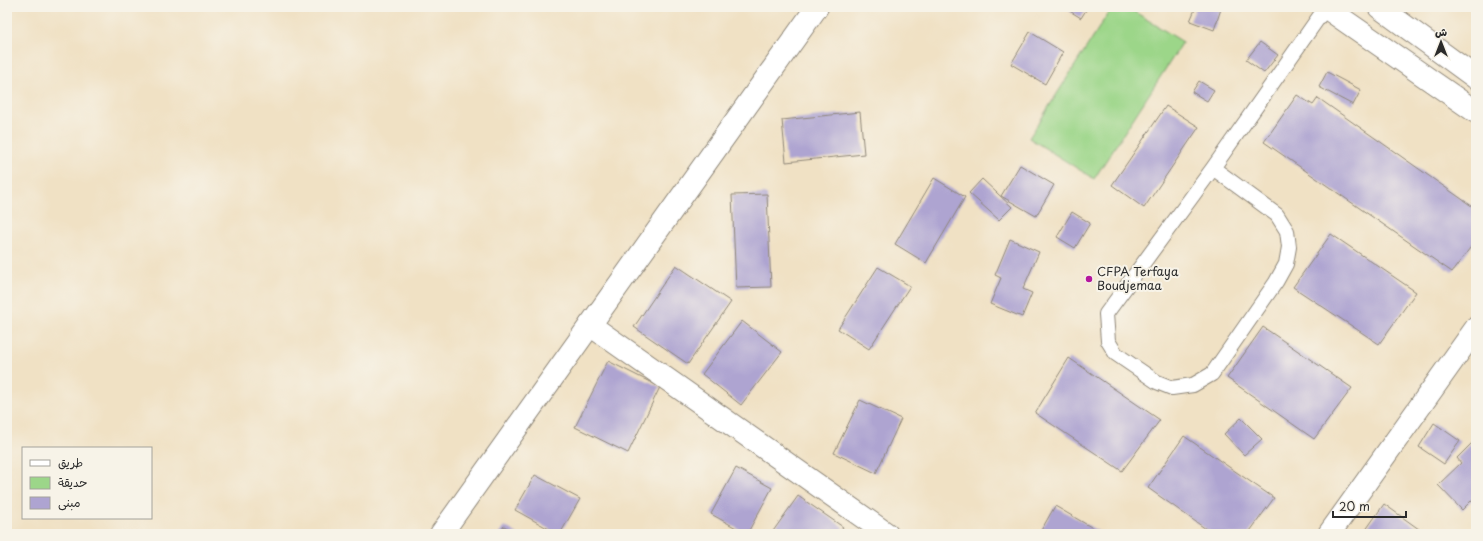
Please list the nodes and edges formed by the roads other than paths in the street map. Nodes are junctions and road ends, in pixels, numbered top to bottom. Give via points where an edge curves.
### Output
1 (817, 7) edge
2 (1326, 7) edge
3 (1379, 7) edge
4 (1476, 78) edge
5 (1476, 112) edge
6 (1213, 168) junction
7 (590, 324) junction
8 (1476, 328) edge
9 (441, 534) edge
10 (887, 534) edge
11 (1329, 534) edge

1 - 7 main road
2 - 5 main road
2 - 6 lane
3 - 4 main road
6 - 6 lane via 1106,314 1108,341 1116,354 1157,382 1172,388 1193,385 1212,374 1286,264 1289,247 1287,231 1277,216
7 - 9 main road
7 - 10 main road
8 - 11 main road

